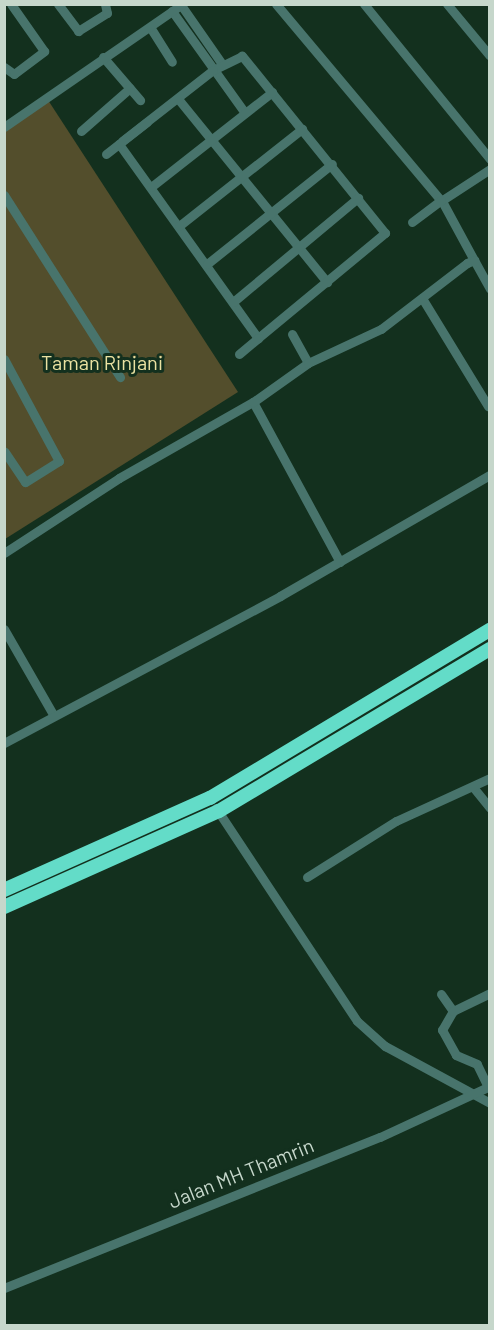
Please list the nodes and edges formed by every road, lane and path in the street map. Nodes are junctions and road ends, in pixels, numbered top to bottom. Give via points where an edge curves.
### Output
1 (11, 4) edge
2 (58, 4) edge
3 (105, 4) edge
4 (276, 4) edge
5 (364, 4) edge
6 (447, 4) edge
7 (181, 5) edge
8 (172, 11) junction
9 (150, 27) junction
10 (489, 56) edge
11 (103, 57) junction
12 (172, 62) dead end
13 (4, 67) edge
14 (218, 67) junction
15 (130, 88) junction
16 (272, 92) junction
17 (140, 100) dead end
18 (179, 100) junction
19 (245, 114) junction
20 (4, 127) edge
21 (302, 129) junction
22 (81, 131) dead end
23 (211, 140) junction
24 (120, 143) junction
25 (106, 154) dead end
26 (489, 159) edge
27 (332, 165) junction
28 (489, 170) edge
29 (241, 177) junction
30 (151, 187) junction
31 (4, 195) edge
32 (358, 198) junction
33 (441, 201) junction
34 (270, 214) junction
35 (412, 222) dead end
36 (179, 226) junction
37 (298, 248) junction
38 (474, 260) junction
39 (207, 264) junction
40 (327, 282) junction
41 (489, 289) edge
42 (422, 298) junction
43 (233, 302) junction
44 (292, 334) dead end
45 (258, 338) junction
46 (239, 354) dead end
47 (4, 359) edge
48 (308, 363) junction
49 (120, 377) dead end
50 (253, 402) junction
51 (488, 406) dead end
52 (4, 451) edge
53 (489, 475) edge
54 (4, 553) edge
55 (340, 562) junction
56 (4, 629) edge
57 (489, 630) edge
58 (476, 638) junction
59 (487, 650) edge
60 (54, 716) junction
61 (4, 743) edge
62 (489, 778) edge
63 (473, 787) junction
64 (210, 798) junction
65 (489, 808) edge
66 (219, 811) junction
67 (307, 877) dead end
68 (4, 890) edge
69 (4, 907) edge
70 (489, 993) edge
71 (441, 994) dead end
72 (453, 1011) junction
73 (489, 1087) edge
74 (476, 1093) junction
75 (489, 1103) edge
76 (4, 1288) edge

1 - 13 street via 44,51 14,74
2 - 3 street via 78,31 107,13
4 - 33 street
5 - 26 street
6 - 10 street
7 - 8 street
7 - 14 street
8 - 9 street
8 - 14 street
9 - 11 street
9 - 12 street
11 - 15 street
11 - 20 street
14 - 16 street via 242,56
14 - 18 street
14 - 19 street
15 - 17 street
15 - 22 street
16 - 19 street
16 - 21 street
18 - 23 street
18 - 24 street
19 - 23 street
21 - 27 street
21 - 29 street
23 - 29 street
23 - 30 street
24 - 25 street
24 - 30 street
27 - 32 street
27 - 34 street
28 - 33 street
29 - 34 street
29 - 36 street
30 - 36 street
31 - 49 street
32 - 37 street
32 - 40 street via 385,232
33 - 35 street
33 - 38 street
34 - 37 street
34 - 39 street
36 - 39 street
37 - 40 street
37 - 43 street
38 - 41 street
38 - 42 street
39 - 43 street
40 - 45 street
42 - 48 street via 381,329
42 - 51 street
43 - 45 street
44 - 48 street
45 - 46 street
47 - 52 street via 59,461 24,482
48 - 50 street
50 - 54 street via 119,478
50 - 55 street
53 - 55 street
55 - 60 street
56 - 60 street
57 - 58 highway
58 - 59 highway
58 - 64 highway
59 - 66 highway
60 - 61 street
62 - 63 street
63 - 65 street
63 - 67 street via 396,821
64 - 66 street
64 - 68 highway
66 - 69 highway
66 - 74 street via 357,1021 385,1046
70 - 72 street
71 - 72 street
72 - 73 street via 442,1031 456,1055 477,1064
73 - 74 street, Jalan MH Thamrin
74 - 75 street
74 - 76 street, Jalan MH Thamrin

